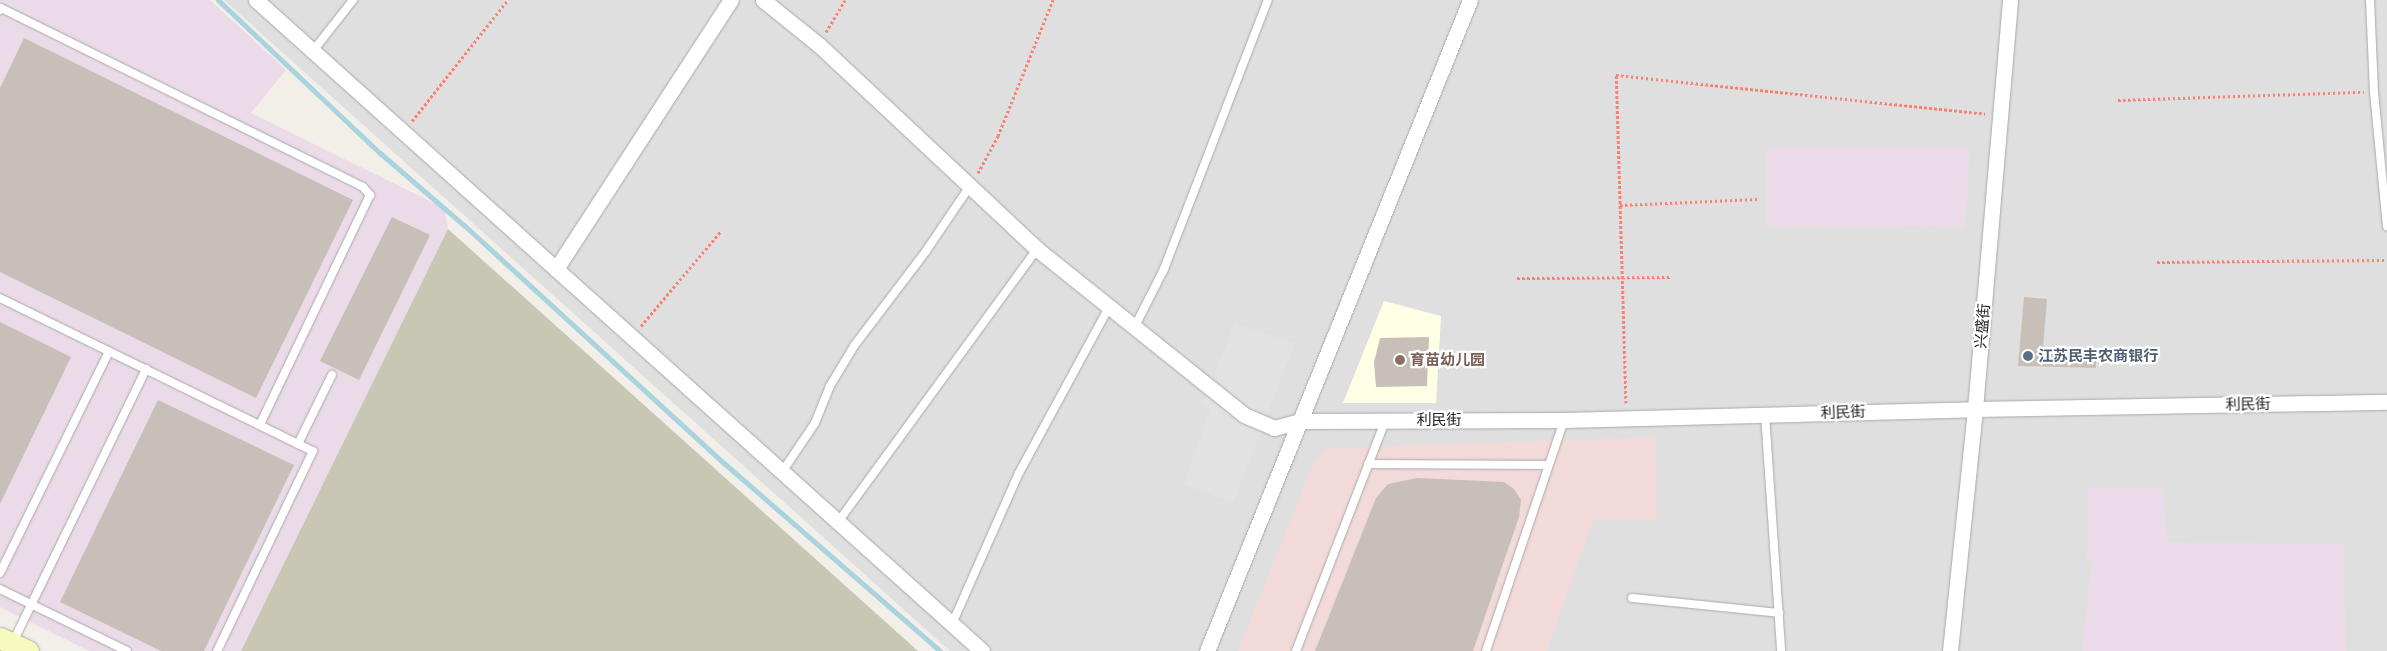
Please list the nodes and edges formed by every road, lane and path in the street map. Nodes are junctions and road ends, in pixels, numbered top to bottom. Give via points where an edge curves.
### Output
1 (256, 0) edge
2 (352, 0) edge
3 (508, 0) edge
4 (731, 0) edge
5 (764, 0) edge
6 (844, 0) edge
7 (1053, 0) edge
8 (1268, 0) edge
9 (1470, 0) edge
10 (2010, 0) edge
11 (2370, 0) edge
12 (0, 10) edge
13 (819, 45) junction
14 (313, 51) junction
15 (2374, 92) junction
16 (2118, 100) dead end
17 (2000, 116) junction
18 (403, 132) junction
19 (970, 186) junction
20 (1758, 199) dead end
21 (1620, 204) junction
22 (2387, 226) edge
23 (721, 231) dead end
24 (1037, 248) junction
25 (2387, 260) edge
26 (2157, 262) dead end
27 (556, 269) junction
28 (1672, 277) dead end
29 (1517, 278) dead end
30 (1622, 278) junction
31 (0, 298) edge
32 (1108, 307) junction
33 (1134, 328) junction
34 (631, 336) junction
35 (109, 351) junction
36 (146, 369) junction
37 (332, 375) dead end
38 (2387, 402) edge
39 (1975, 409) junction
40 (1765, 414) junction
41 (1626, 418) junction
42 (1564, 420) junction
43 (1300, 421) junction
44 (1385, 421) junction
45 (260, 425) junction
46 (298, 444) junction
47 (1368, 464) junction
48 (1548, 465) junction
49 (782, 472) junction
50 (838, 522) junction
51 (0, 573) edge
52 (0, 589) edge
53 (1632, 598) dead end
54 (31, 604) junction
55 (1779, 613) junction
56 (952, 624) junction
57 (13, 644) edge
58 (128, 651) edge
59 (217, 651) edge
60 (982, 651) edge
61 (1207, 651) edge
62 (1296, 651) edge
63 (1486, 651) edge
64 (1781, 651) edge
65 (1950, 651) edge

1 - 14 street
2 - 14 lane
3 - 18 path
4 - 27 street
5 - 13 street, 利民街
6 - 13 path
7 - 19 path via 998,136
8 - 33 lane via 1164,269
9 - 43 street
10 - 17 street, 兴盛街
11 - 15 lane
12 - 45 lane via 354,182 370,195
13 - 19 street, 利民街
14 - 18 street
15 - 16 path
15 - 22 lane
17 - 21 path via 1616,75
17 - 39 street, 兴盛街
18 - 27 street
19 - 24 street, 利民街
19 - 49 lane via 926,251 854,346 830,386 815,423
20 - 21 path
21 - 30 path
23 - 34 path
24 - 32 street, 利民街
24 - 50 lane
25 - 26 path
27 - 34 street
28 - 30 path
29 - 30 path
30 - 41 path
31 - 35 lane
32 - 33 street, 利民街
32 - 56 lane via 1019,473
33 - 43 street, 利民街 via 1244,415 1274,428
34 - 49 street
35 - 36 lane
35 - 51 lane
36 - 45 lane
36 - 54 lane
37 - 46 lane
38 - 39 street, 利民街
39 - 40 street, 利民街
39 - 65 street, 兴盛街
40 - 41 street, 利民街
40 - 55 lane
41 - 42 street, 利民街
42 - 44 street, 利民街
42 - 48 lane
43 - 44 street, 利民街
43 - 61 street
44 - 47 lane
45 - 46 lane
46 - 59 lane via 313,451
47 - 48 lane
47 - 62 lane
48 - 63 lane
49 - 50 street
50 - 56 street
52 - 54 lane
53 - 55 lane
54 - 57 lane
54 - 58 lane
55 - 64 lane
56 - 60 street

